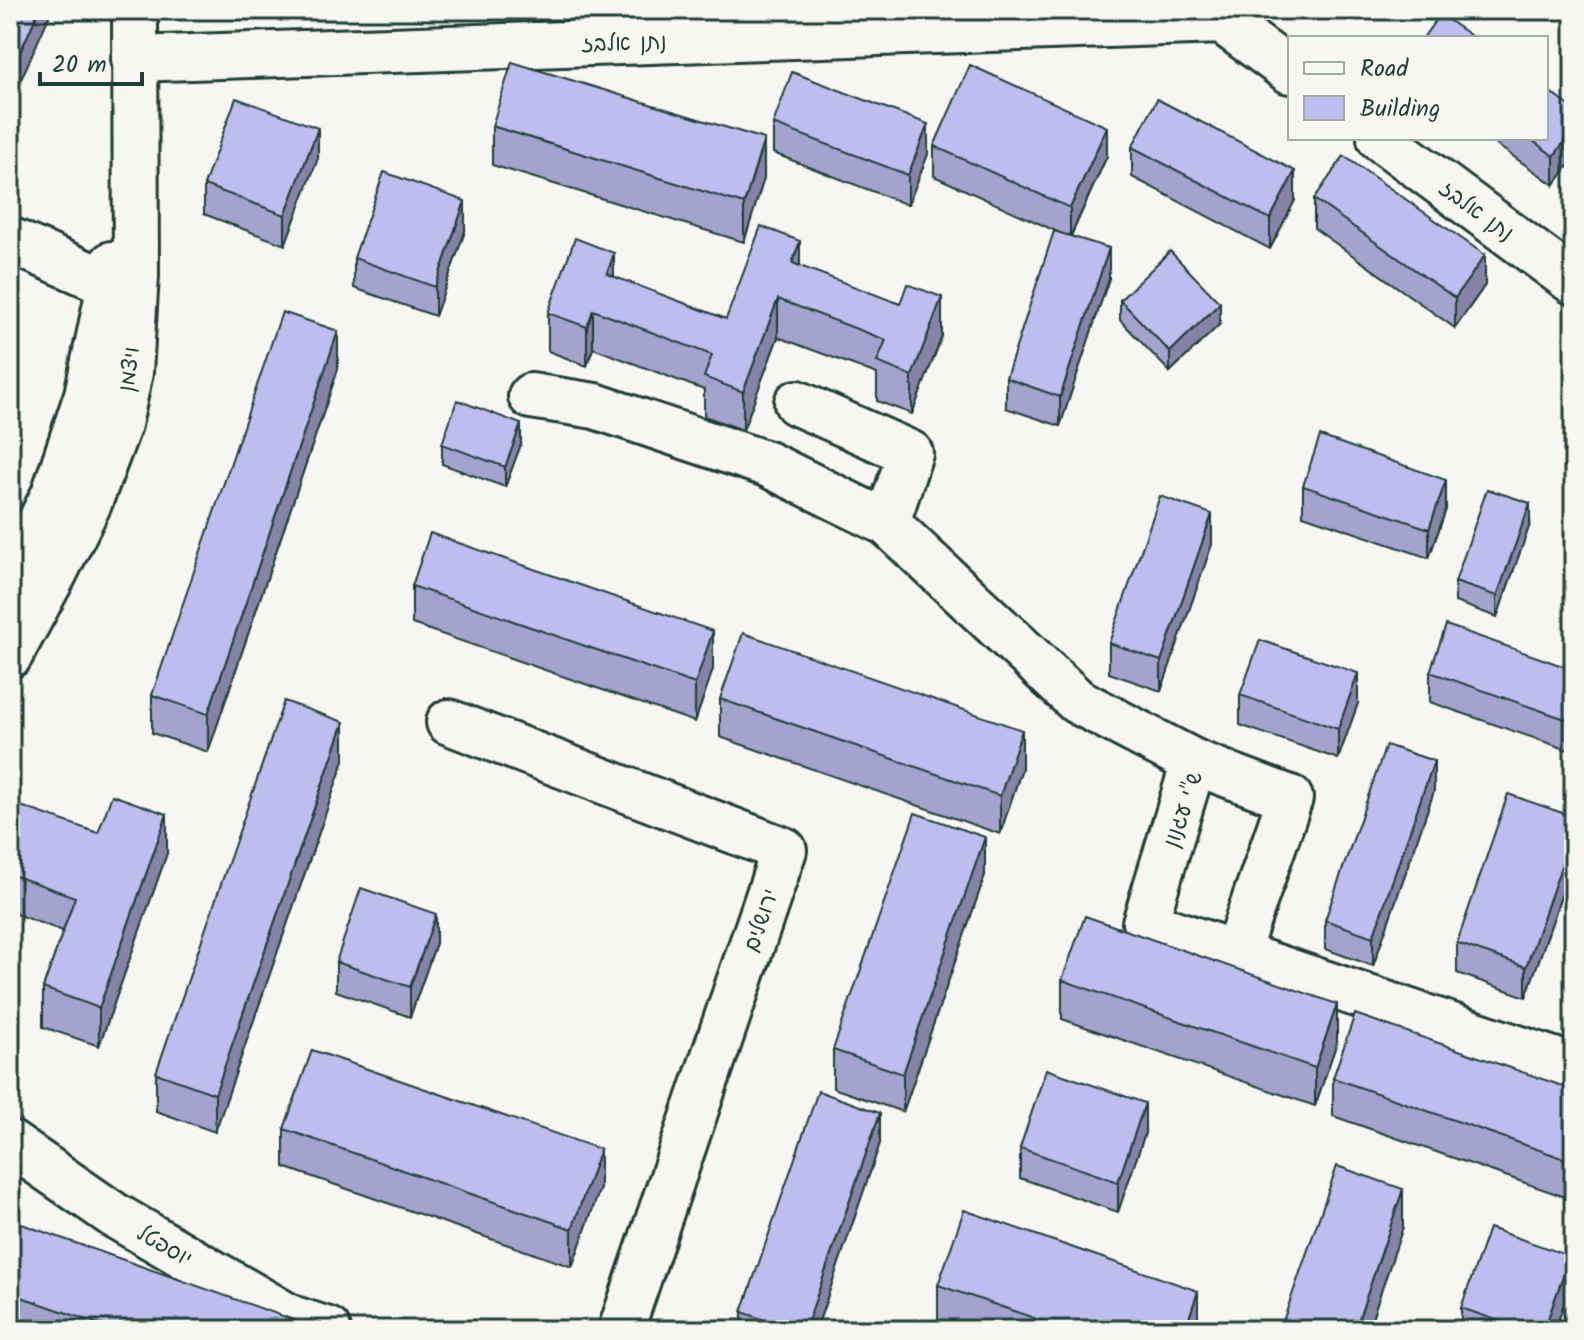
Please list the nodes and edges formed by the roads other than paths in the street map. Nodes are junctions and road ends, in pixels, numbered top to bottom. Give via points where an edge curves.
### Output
1 (135, 10) edge
2 (1228, 16) edge
3 (134, 59) junction
4 (1288, 69) edge
5 (1383, 140) edge
6 (10, 240) edge
7 (1574, 282) edge
8 (110, 284) junction
9 (531, 396) dead end
10 (797, 403) dead end
11 (887, 523) junction
12 (10, 583) edge
13 (10, 655) edge
14 (449, 722) dead end
15 (1194, 762) junction
16 (1236, 954) junction
17 (1574, 1067) edge
18 (10, 1143) edge
19 (328, 1330) edge
20 (621, 1330) edge

1 - 3 street, ויצמן
2 - 3 street, נתן אלבז
2 - 4 street, נתן אלבז
3 - 8 street, ויצמן
3 - 13 street, ויצמן via 136,275 130,372 119,424 89,503
5 - 7 street, נתן אלבז
6 - 8 street
8 - 12 street, ויצמן via 87,395 54,494
9 - 11 street via 595,406 767,464
10 - 11 street via 910,453
11 - 15 street via 1077,701
14 - 20 street, ירושלים via 784,850
15 - 16 street, ש"י עגנון via 1145,923
15 - 16 street, ש"י עגנון via 1290,798
16 - 17 street, ש"י עגנון
18 - 19 street, יוספטל via 127,1223 291,1318

